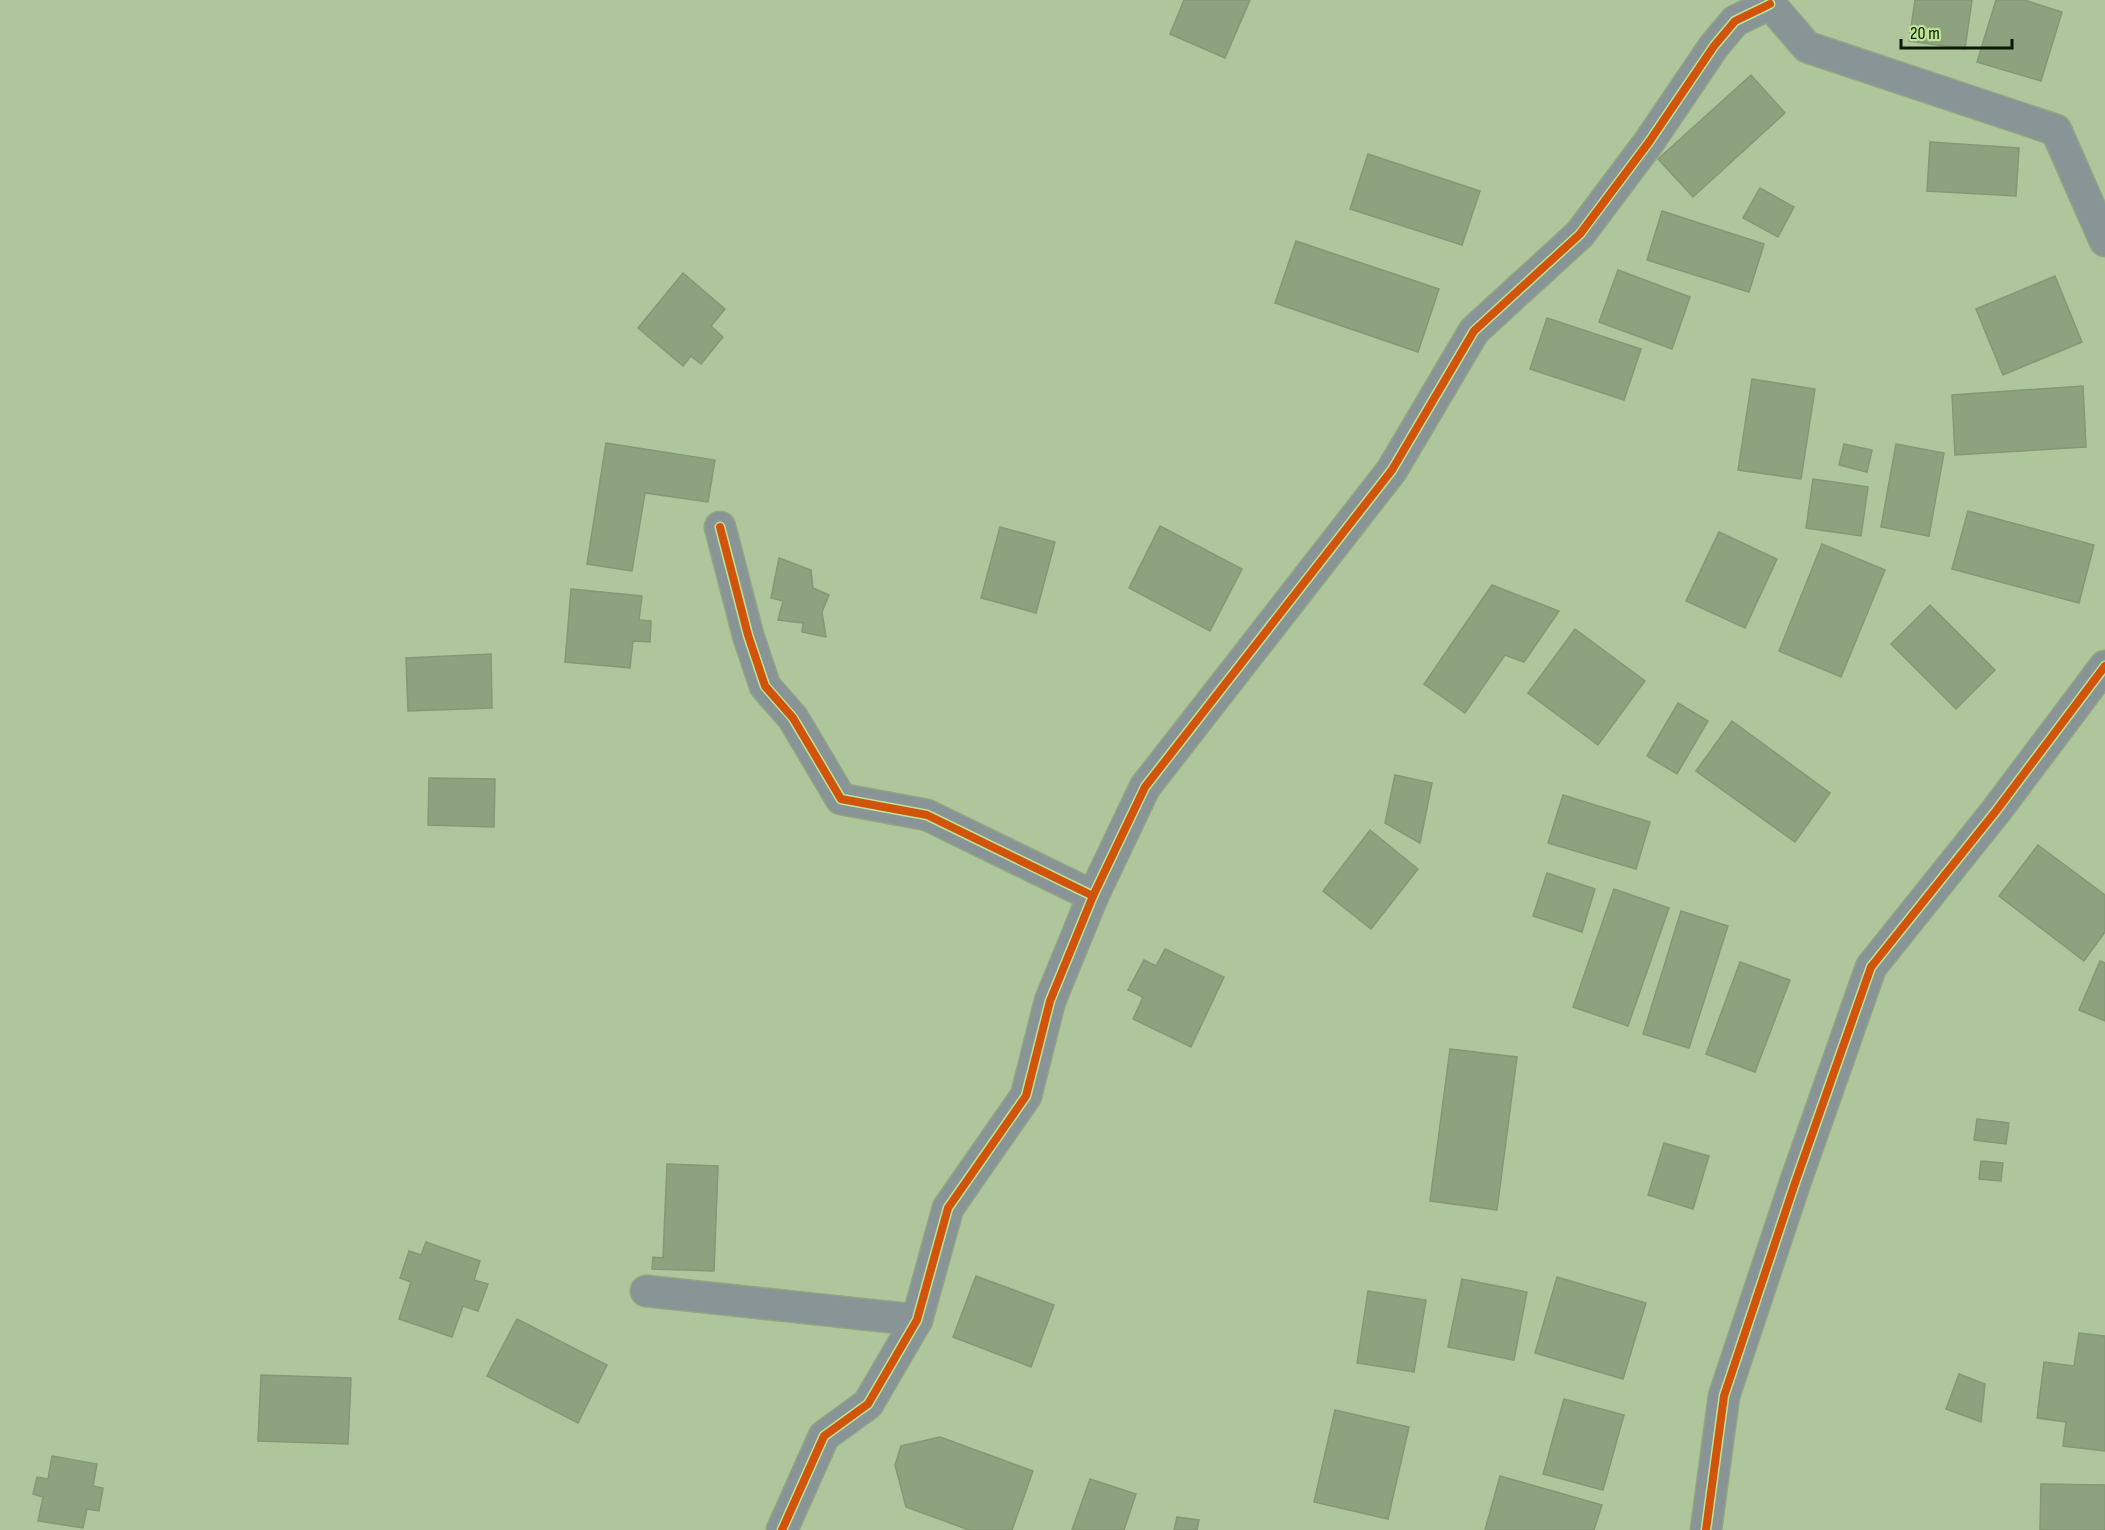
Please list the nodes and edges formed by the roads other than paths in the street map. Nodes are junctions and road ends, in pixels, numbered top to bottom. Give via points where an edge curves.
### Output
1 (1770, 2) edge
2 (2105, 241) edge
3 (720, 527) dead end
4 (2105, 666) edge
5 (1093, 896) junction
6 (646, 1291) dead end
7 (917, 1320) junction
8 (782, 1530) edge
9 (1706, 1530) edge

1 - 2 street via 1807,47 2056,130
1 - 5 street via 1735,21 1714,46 1580,234 1474,331 1392,470 1145,787
3 - 5 street via 765,686 793,718 842,799 927,815
4 - 9 street via 1871,967 1724,1396
5 - 7 street via 1050,1001 1026,1096 948,1208
6 - 7 street
7 - 8 street via 868,1404 824,1436

